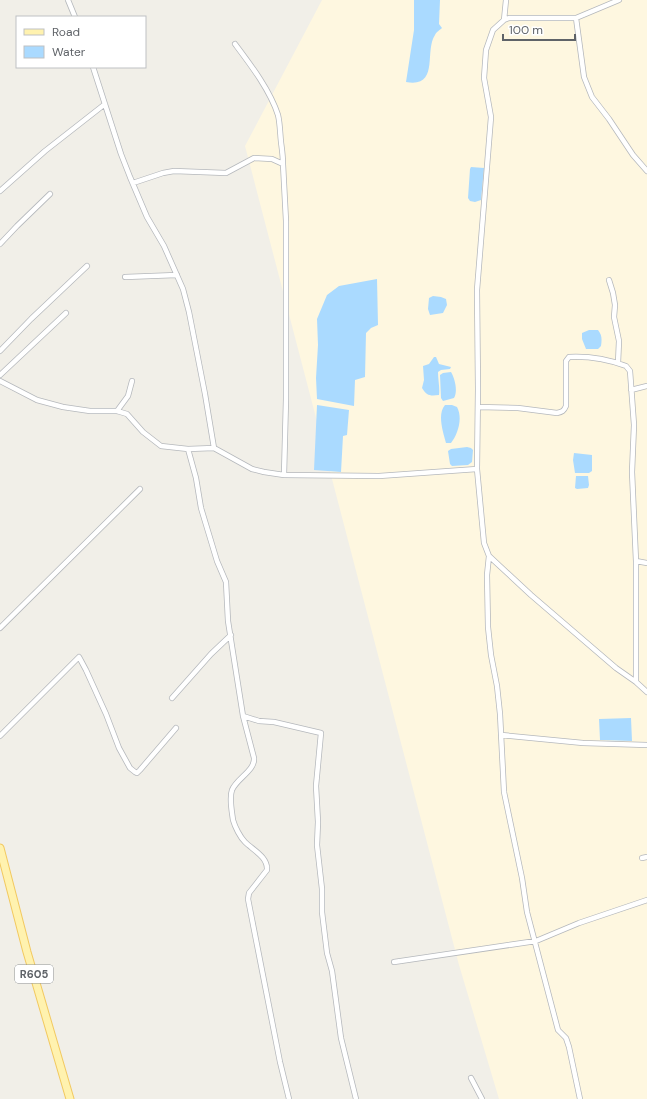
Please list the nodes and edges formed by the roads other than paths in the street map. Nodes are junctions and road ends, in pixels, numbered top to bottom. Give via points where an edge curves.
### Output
1 (68, 0) edge
2 (506, 0) edge
3 (619, 0) edge
4 (75, 16) edge
5 (576, 18) junction
6 (504, 20) junction
7 (235, 44) dead end
8 (93, 68) edge
9 (105, 104) junction
10 (283, 164) junction
11 (647, 171) edge
12 (134, 183) junction
13 (0, 191) edge
14 (50, 194) dead end
15 (0, 244) edge
16 (87, 266) dead end
17 (178, 275) junction
18 (125, 277) dead end
19 (610, 280) dead end
20 (66, 313) dead end
21 (0, 351) edge
22 (618, 363) junction
23 (0, 375) edge
24 (0, 381) edge
25 (132, 381) dead end
26 (647, 386) edge
27 (631, 390) junction
28 (478, 406) junction
29 (117, 411) junction
30 (188, 448) junction
31 (214, 448) junction
32 (477, 469) junction
33 (284, 475) junction
34 (140, 489) dead end
35 (489, 556) junction
36 (636, 562) junction
37 (647, 563) edge
38 (0, 628) edge
39 (231, 635) junction
40 (636, 682) junction
41 (647, 692) edge
42 (172, 698) dead end
43 (243, 716) junction
44 (176, 728) dead end
45 (501, 735) junction
46 (0, 736) edge
47 (647, 745) edge
48 (0, 848) edge
49 (647, 900) edge
50 (536, 941) junction
51 (394, 962) dead end
52 (471, 1078) dead end
53 (70, 1099) edge
54 (289, 1099) edge
55 (356, 1099) edge
56 (482, 1099) edge
57 (580, 1099) edge

1 - 4 street
2 - 6 street
3 - 5 street
5 - 6 street
5 - 11 street via 584,77 592,97
6 - 28 street via 493,30 486,50 484,78 491,117 477,290
7 - 10 street via 275,106
8 - 9 street
9 - 12 street via 121,154
9 - 13 street
10 - 12 street via 272,159 254,158 226,173 174,170
10 - 33 street via 286,221
12 - 17 street via 147,217
14 - 15 street
16 - 21 street
17 - 18 street
17 - 31 street via 189,312
19 - 22 street via 619,341
20 - 23 street
22 - 27 street via 630,371
22 - 28 street via 581,356 569,357 566,360 566,406 561,412
24 - 29 street via 37,400 90,411
25 - 29 street via 128,396
26 - 27 street
27 - 36 street
28 - 32 street
29 - 30 street via 127,414 143,432 161,446
30 - 31 street
30 - 39 street via 201,508 226,582
31 - 33 street via 252,469
32 - 33 street via 379,476
32 - 35 street via 484,543
34 - 38 street
35 - 40 street via 616,668
35 - 45 street via 488,627
36 - 37 street
36 - 40 street
39 - 42 street
39 - 43 street
40 - 41 street
43 - 54 street via 255,763 232,790 232,808 234,822 244,841 260,855 267,866 267,870 249,893 248,899
43 - 55 street via 322,733 316,786 322,912 341,1038
44 - 46 street via 140,770 135,772 130,768 120,748 79,657
45 - 47 street via 582,743
45 - 50 street via 504,792 527,912
48 - 53 main road, R605
49 - 50 street
50 - 51 street
50 - 57 street via 558,1030 566,1038 569,1047
52 - 56 street

